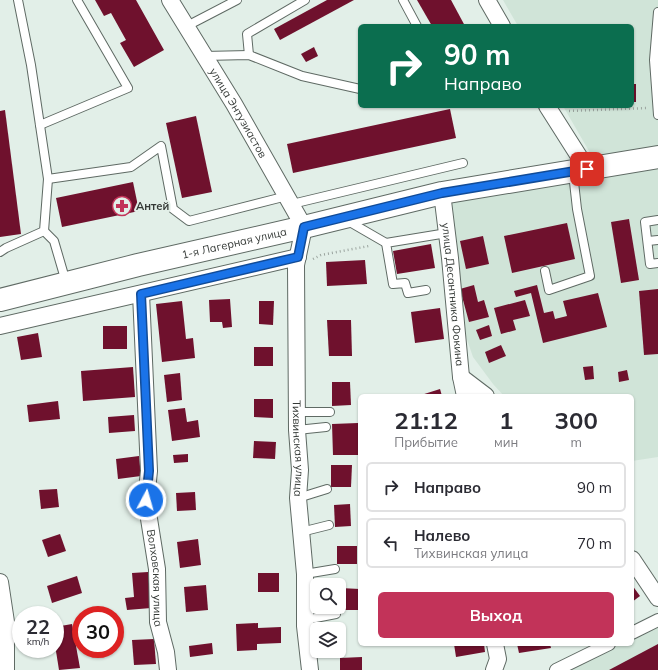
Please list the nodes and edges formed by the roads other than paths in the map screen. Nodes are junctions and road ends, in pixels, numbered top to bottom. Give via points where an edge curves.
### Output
1 (18, 0) edge
2 (77, 0) edge
3 (170, 0) edge
4 (238, 0) edge
5 (305, 0) edge
6 (403, 0) edge
7 (487, 0) edge
8 (658, 12) edge
9 (416, 24) edge
10 (501, 24) edge
11 (187, 26) junction
12 (249, 55) junction
13 (204, 56) junction
14 (358, 89) edge
15 (549, 109) edge
16 (658, 111) edge
17 (40, 125) junction
18 (658, 157) edge
19 (463, 163) dead end
20 (580, 170) junction
21 (48, 179) junction
22 (442, 193) junction
23 (290, 200) junction
24 (342, 218) junction
25 (658, 220) edge
26 (304, 227) junction
27 (44, 231) junction
28 (447, 234) junction
29 (658, 240) edge
30 (648, 241) junction
31 (386, 243) junction
32 (0, 252) edge
33 (298, 257) junction
34 (658, 263) edge
35 (545, 271) dead end
36 (67, 283) junction
37 (426, 290) dead end
38 (141, 294) junction
39 (0, 300) edge
40 (0, 326) edge
41 (461, 377) junction
42 (465, 394) edge
43 (483, 394) edge
44 (297, 412) junction
45 (330, 412) dead end
46 (326, 427) dead end
47 (297, 430) junction
48 (327, 489) dead end
49 (298, 498) junction
50 (329, 525) dead end
51 (301, 532) junction
52 (634, 562) edge
53 (335, 569) dead end
54 (305, 574) junction
55 (0, 582) edge
56 (658, 598) edge
57 (336, 614) dead end
58 (305, 620) junction
59 (658, 620) edge
60 (634, 632) edge
61 (495, 646) edge
62 (605, 646) edge
63 (6, 670) edge
64 (168, 670) edge
65 (310, 670) edge
66 (494, 670) edge
67 (556, 670) edge

1 - 17 lane
2 - 17 lane via 128,88
3 - 11 street, улица Энтузиастов
4 - 11 lane
5 - 12 lane via 247,34
6 - 9 lane
7 - 10 street
8 - 16 lane via 654,60
11 - 13 street, улица Энтузиастов
12 - 13 lane
12 - 14 lane via 302,76
13 - 23 street, улица Энтузиастов
15 - 20 street
17 - 21 lane
18 - 20 main road, 1-я Лагерная улица
19 - 23 lane
20 - 22 main road, 1-я Лагерная улица
20 - 35 lane via 578,209 590,276 549,290
21 - 23 lane via 130,167 161,146 173,208 189,221
21 - 27 lane
22 - 24 main road, 1-я Лагерная улица
22 - 28 street, улица Десантника Фокина
23 - 26 street, улица Энтузиастов
24 - 26 main road, 1-я Лагерная улица
24 - 31 lane
25 - 30 lane via 645,222
26 - 33 street, Тихвинская улица
26 - 36 main road, 1-я Лагерная улица
27 - 32 lane
27 - 36 lane via 54,241
28 - 31 lane
28 - 41 street, улица Десантника Фокина
29 - 30 lane
30 - 34 lane via 650,264
31 - 37 lane via 393,284 404,283 408,293
33 - 38 street
33 - 44 street, Тихвинская улица
36 - 39 main road, 1-я Лагерная улица
38 - 40 street
38 - 64 street, Волховская улица via 149,471 146,500 157,569 158,622
41 - 42 street, улица Десантника Фокина
41 - 43 street
44 - 45 lane
44 - 47 street, Тихвинская улица
46 - 47 lane
47 - 49 street, Тихвинская улица via 300,470
48 - 49 lane
49 - 51 street, Тихвинская улица
50 - 51 lane
51 - 54 street, Тихвинская улица
52 - 56 street
53 - 54 lane
54 - 58 street, Тихвинская улица
55 - 63 street via 6,622
57 - 58 lane
58 - 65 street, Тихвинская улица
59 - 60 street
61 - 66 street via 498,659
62 - 67 street

